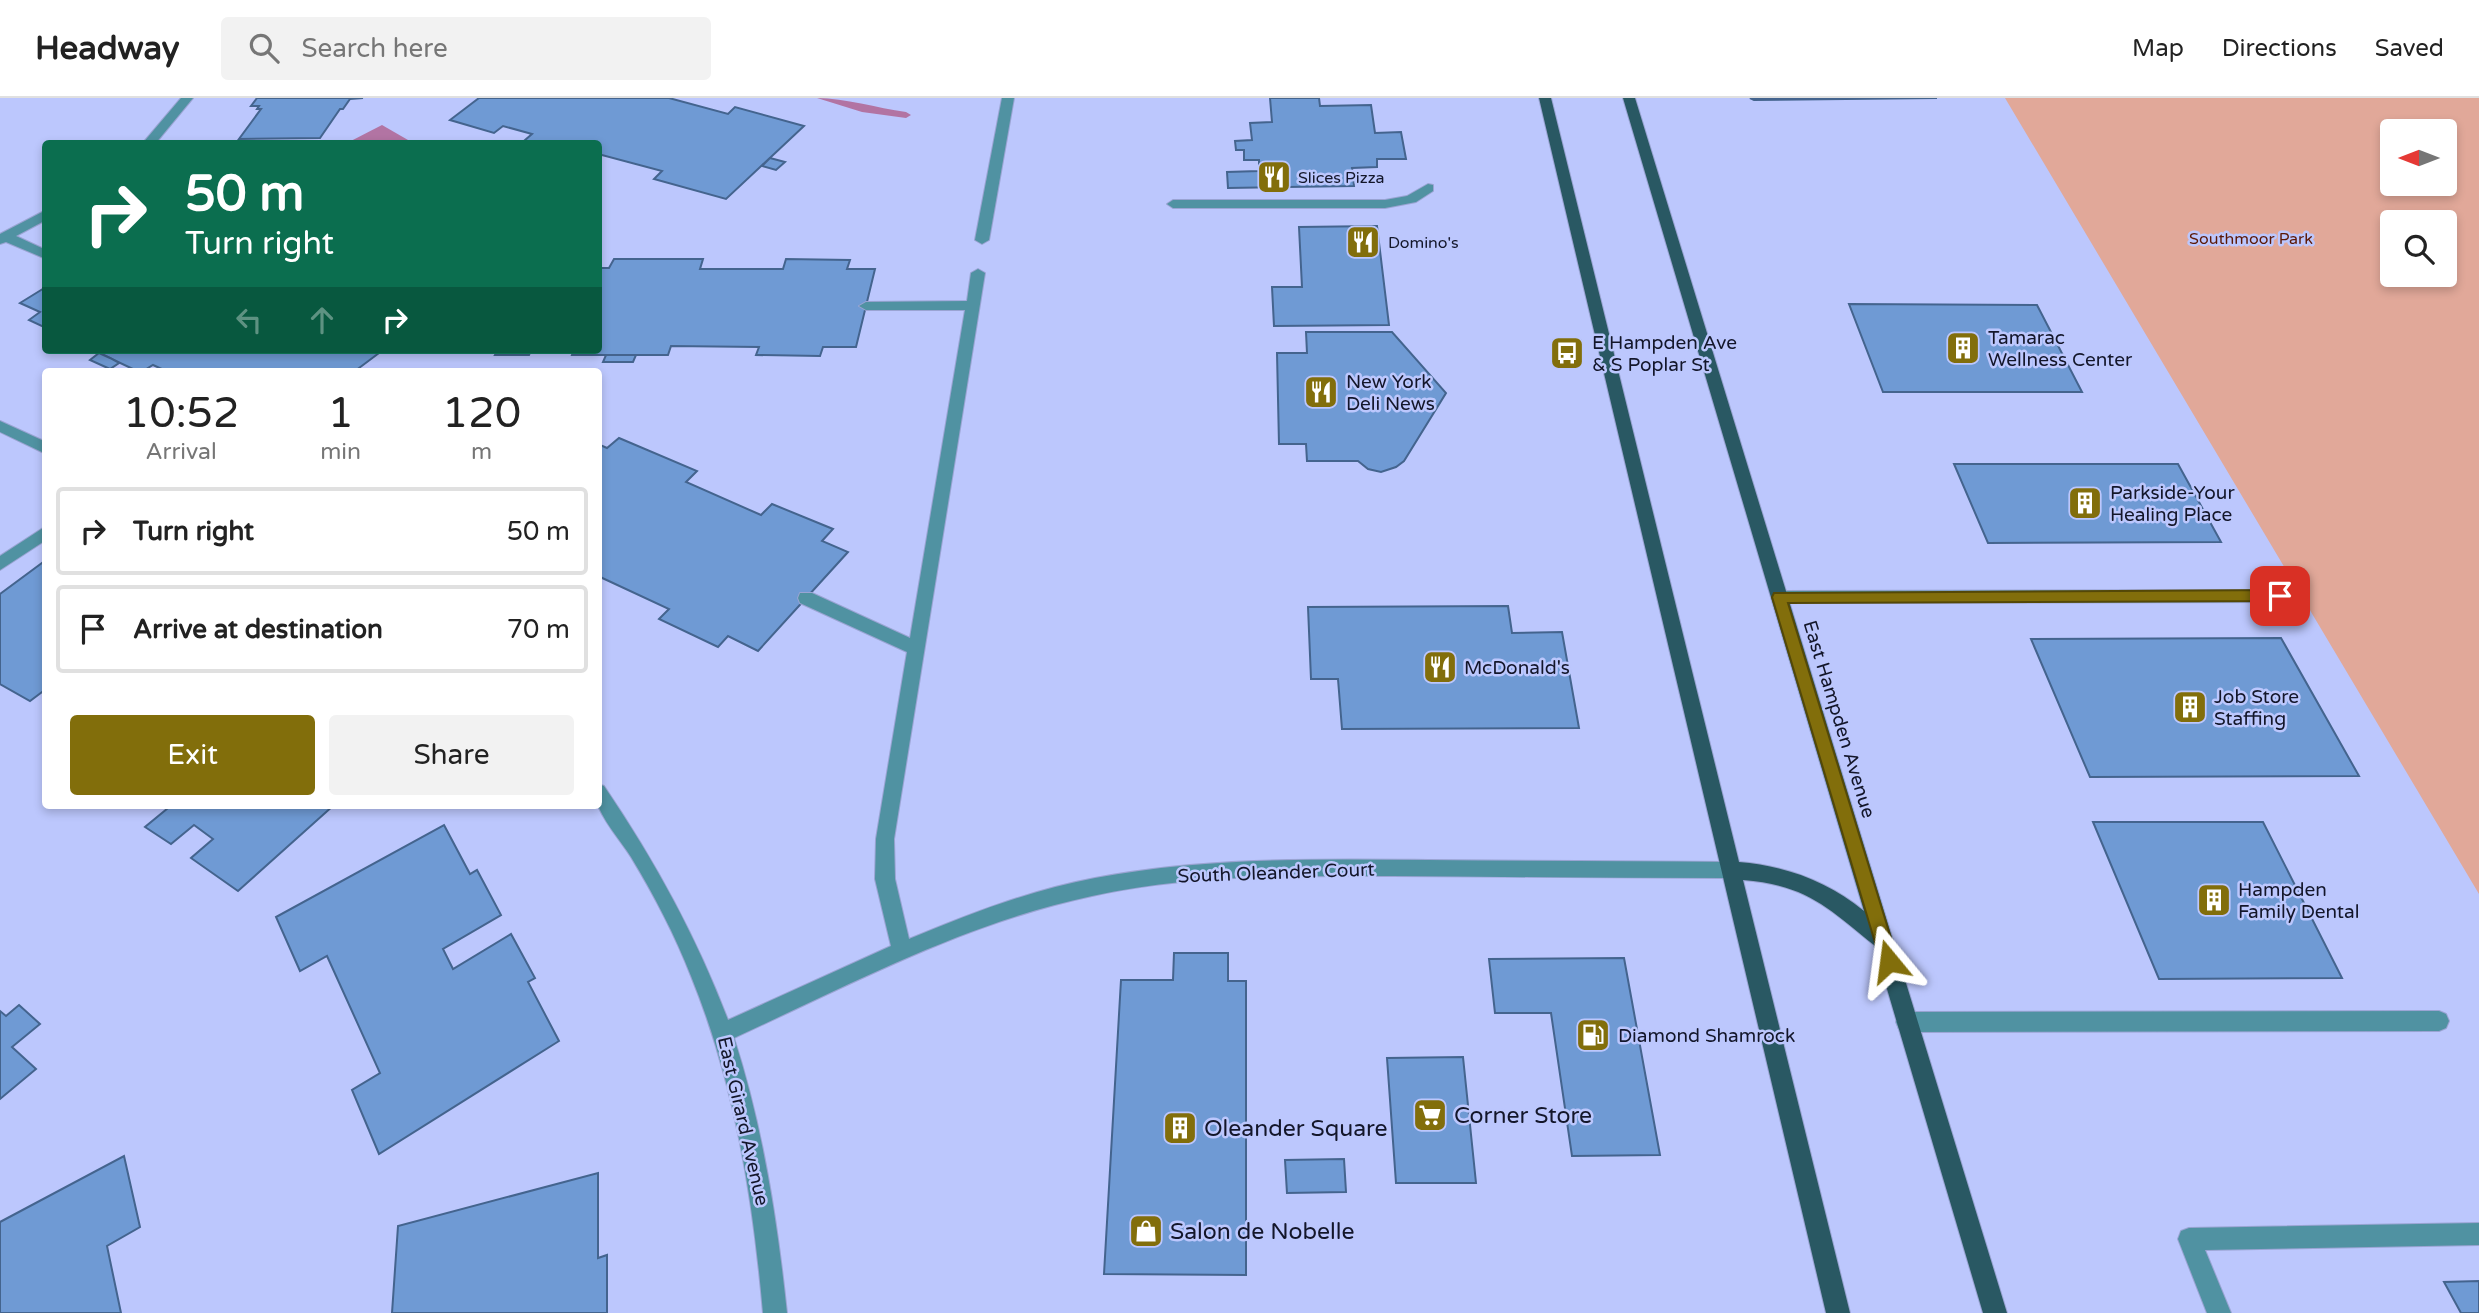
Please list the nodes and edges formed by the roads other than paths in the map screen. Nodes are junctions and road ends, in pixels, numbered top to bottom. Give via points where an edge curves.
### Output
1 (187, 98) edge
2 (1008, 98) edge
3 (1545, 98) edge
4 (1629, 98) edge
5 (151, 140) edge
6 (1428, 188) dead end
7 (1173, 204) dead end
8 (42, 216) edge
9 (3, 239) edge
10 (982, 240) dead end
11 (42, 253) edge
12 (978, 273) dead end
13 (973, 305) junction
14 (866, 306) dead end
15 (0, 426) edge
16 (42, 447) edge
17 (42, 535) edge
18 (0, 564) edge
19 (2280, 596) dead end
20 (1779, 597) junction
21 (806, 598) dead end
22 (916, 648) junction
23 (602, 798) edge
24 (1730, 870) junction
25 (1883, 940) junction
26 (902, 952) junction
27 (2439, 1021) dead end
28 (1906, 1022) junction
29 (724, 1032) junction
30 (2479, 1234) edge
31 (775, 1313) edge
32 (1838, 1313) edge
33 (1995, 1313) edge
34 (2219, 1313) edge

1 - 5 street
2 - 10 street
3 - 24 main road
4 - 20 main road, East Hampden Avenue
6 - 7 street via 1385,204
8 - 9 street
9 - 11 street
12 - 13 street
13 - 14 street
13 - 22 street
15 - 16 street
17 - 18 street
19 - 20 street
20 - 25 main road, East Hampden Avenue
21 - 22 street
22 - 26 street via 884,851 885,878
23 - 29 street, East Girard Avenue via 656,880 695,958
24 - 25 main road via 1777,875 1820,890 1852,910
24 - 26 street, South Oleander Court via 1288,868 1184,873 1036,901
24 - 32 main road
25 - 28 main road, East Hampden Avenue
26 - 29 street, South Oleander Court
27 - 28 street
28 - 33 main road, East Hampden Avenue
29 - 31 street, East Girard Avenue via 760,1183
30 - 34 street via 2189,1239

